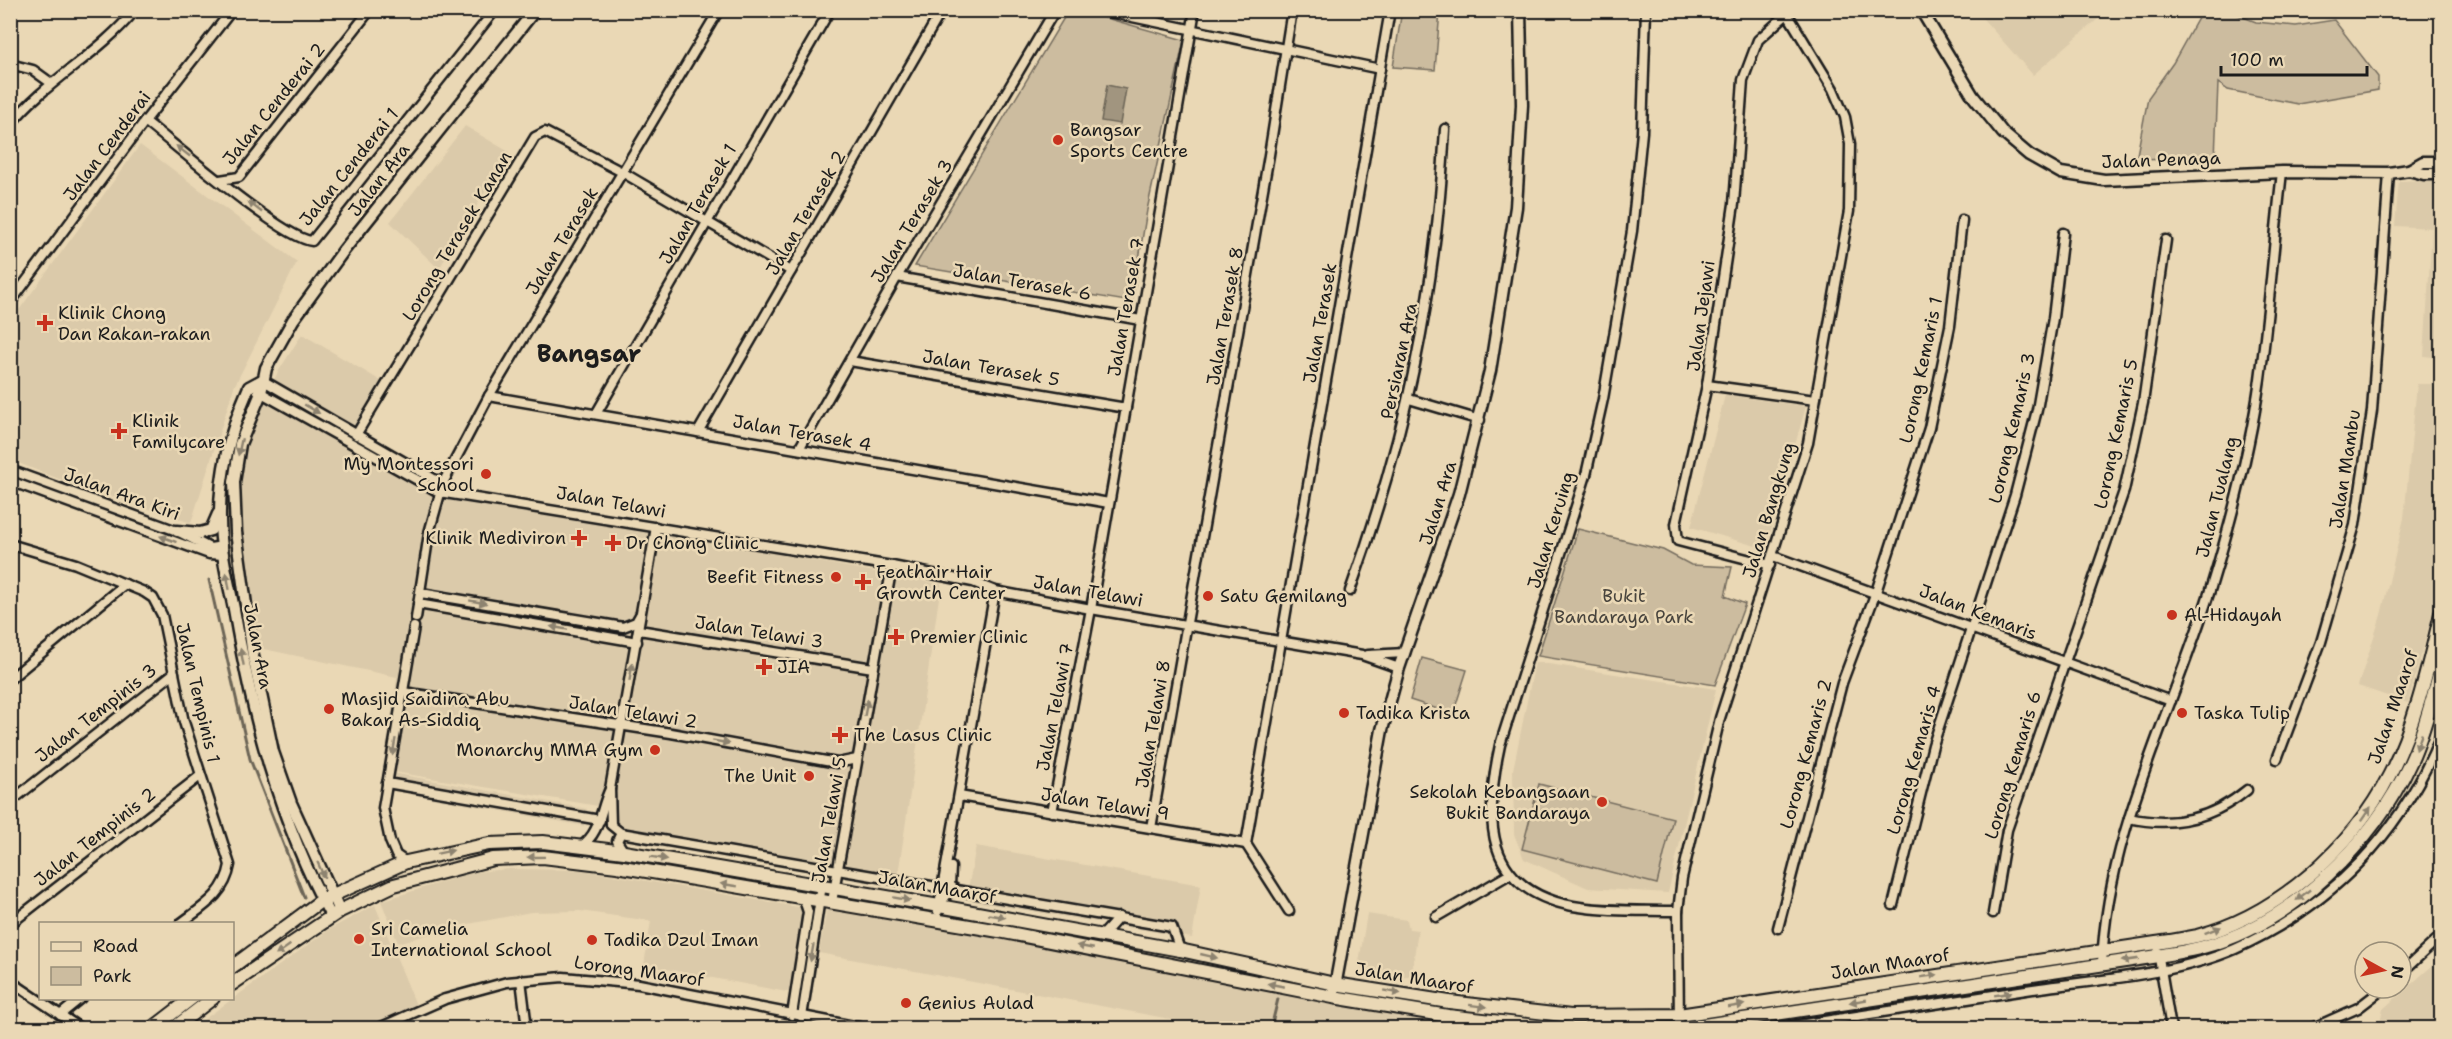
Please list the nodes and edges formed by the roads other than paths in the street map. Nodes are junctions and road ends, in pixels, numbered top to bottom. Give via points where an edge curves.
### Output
1 (135, 10) edge
2 (232, 10) edge
3 (370, 10) edge
4 (495, 10) edge
5 (535, 10) edge
6 (719, 10) edge
7 (830, 10) edge
8 (942, 10) edge
9 (1055, 10) edge
10 (1100, 10) edge
11 (1195, 10) edge
12 (1292, 10) edge
13 (1390, 10) edge
14 (1520, 10) edge
15 (1647, 10) edge
16 (1921, 10) edge
17 (1786, 12) edge
18 (1191, 31) junction
19 (1286, 50) junction
20 (10, 64) edge
21 (1380, 69) junction
22 (51, 83) junction
23 (145, 121) junction
24 (10, 125) edge
25 (1445, 129) dead end
26 (2442, 162) edge
27 (2409, 170) junction
28 (622, 172) junction
29 (2282, 172) junction
30 (2389, 173) junction
31 (2442, 174) edge
32 (220, 180) junction
33 (1962, 220) dead end
34 (707, 222) junction
35 (2063, 233) dead end
36 (2166, 240) dead end
37 (791, 271) junction
38 (897, 277) junction
39 (10, 303) edge
40 (1141, 320) junction
41 (850, 361) junction
42 (262, 380) junction
43 (1707, 385) junction
44 (249, 387) junction
45 (261, 393) junction
46 (489, 396) junction
47 (1409, 399) junction
48 (1815, 400) junction
49 (1125, 408) junction
50 (596, 414) junction
51 (1480, 420) junction
52 (698, 432) junction
53 (356, 435) junction
54 (799, 449) junction
55 (10, 470) edge
56 (10, 481) edge
57 (441, 488) junction
58 (1109, 503) junction
59 (221, 505) junction
60 (656, 527) junction
61 (177, 531) junction
62 (14, 545) edge
63 (223, 550) junction
64 (10, 552) edge
65 (1773, 556) junction
66 (892, 566) junction
67 (1770, 566) junction
68 (125, 584) junction
69 (243, 587) junction
70 (995, 591) junction
71 (1350, 591) dead end
72 (1876, 591) junction
73 (420, 593) junction
74 (418, 604) junction
75 (1091, 609) junction
76 (2442, 609) edge
77 (642, 612) junction
78 (416, 618) dead end
79 (1187, 626) junction
80 (414, 627) dead end
81 (1972, 627) junction
82 (639, 630) junction
83 (1281, 641) junction
84 (637, 642) junction
85 (1405, 653) junction
86 (1362, 655) junction
87 (2063, 663) junction
88 (2442, 666) edge
89 (873, 668) junction
90 (1399, 668) junction
91 (174, 673) junction
92 (10, 679) edge
93 (403, 692) junction
94 (2171, 700) junction
95 (622, 727) junction
96 (2442, 732) edge
97 (857, 759) junction
98 (2277, 759) dead end
99 (200, 776) junction
100 (387, 783) junction
101 (610, 789) junction
102 (2247, 790) dead end
103 (959, 796) junction
104 (10, 802) edge
105 (1052, 812) junction
106 (2129, 818) junction
107 (600, 820) junction
108 (1151, 828) junction
109 (621, 833) junction
110 (1246, 844) junction
111 (581, 846) junction
112 (949, 851) junction
113 (624, 852) junction
114 (406, 862) junction
115 (837, 868) junction
116 (1510, 874) junction
117 (828, 886) junction
118 (943, 888) junction
119 (956, 890) junction
120 (803, 897) junction
121 (327, 898) junction
122 (826, 901) junction
123 (1893, 904) dead end
124 (939, 906) junction
125 (1289, 911) dead end
126 (1678, 911) junction
127 (335, 913) junction
128 (1993, 913) dead end
129 (1119, 917) junction
130 (1436, 917) dead end
131 (937, 921) junction
132 (182, 922) edge
133 (10, 924) edge
134 (1778, 928) dead end
135 (2442, 935) edge
136 (1102, 936) junction
137 (2156, 943) junction
138 (2103, 949) junction
139 (1180, 950) junction
140 (2158, 956) junction
141 (2413, 962) edge
142 (2102, 964) junction
143 (234, 966) edge
144 (2161, 970) junction
145 (522, 980) junction
146 (10, 981) edge
147 (234, 983) edge
148 (1334, 990) junction
149 (80, 1000) edge
150 (191, 1000) edge
151 (212, 1000) edge
152 (2368, 1000) edge
153 (1508, 1010) junction
154 (60, 1015) junction
155 (792, 1015) junction
156 (1678, 1015) junction
157 (802, 1017) junction
158 (1504, 1026) edge
159 (80, 1029) edge
160 (153, 1029) edge
161 (174, 1029) edge
162 (379, 1029) edge
163 (526, 1029) edge
164 (864, 1029) edge
165 (1556, 1029) edge
166 (1679, 1029) edge
167 (1684, 1029) edge
168 (1779, 1029) edge
169 (2171, 1029) edge
170 (2313, 1029) edge

1 - 22 street via 96,48
2 - 23 street, Jalan Cenderai
3 - 32 street, Jalan Cenderai 2 via 239,177
4 -> 32 street, Jalan Cenderai 1 via 312,241 303,240 271,220
5 - 42 street, Jalan Ara via 327,272 293,320
6 - 28 street, Jalan Terasek
7 - 34 street, Jalan Terasek 1
8 - 37 street, Jalan Terasek 2
9 - 38 street, Jalan Terasek 3
10 - 18 street
11 - 18 street, Jalan Terasek 7
12 - 19 street, Jalan Terasek 8
13 - 21 street, Jalan Terasek
14 - 51 street, Jalan Ara via 1522,105 1516,207
15 - 116 street, Jalan Keruing via 1642,132 1632,231 1603,399 1586,475 1492,780 1490,818 1496,849
16 - 29 street, Jalan Penaga via 1973,96 2003,132 2029,155 2061,173 2104,180
17 - 43 street, Jalan Jejawi via 1758,40 1743,80 1734,204
17 - 48 street, Jalan Bangkung via 1833,89 1845,117 1850,144 1849,211
18 - 19 street
18 - 40 street, Jalan Terasek 7
19 - 21 street
19 - 79 street, Jalan Terasek 8
20 - 22 street via 33,70
21 - 83 street, Jalan Terasek
22 - 24 street
32 -> 23 street, Jalan Cenderai 1
23 - 39 street, Jalan Cenderai
25 - 47 street, Persiaran Ara via 1434,265
26 - 27 street, Jalan Penaga via 2423,162
27 - 30 street, Jalan Penaga
27 - 31 street, Jalan Penaga
28 - 34 street
28 - 46 street, Jalan Terasek
28 - 53 street, Lorong Terasek Kanan via 545,132 536,137
29 - 30 street, Jalan Penaga
29 - 94 street, Jalan Tualang via 2259,381 2238,490 2211,588
30 - 98 street, Jalan Mambu via 2372,411 2355,525 2321,642
33 - 72 street, Lorong Kemaris 1 via 1950,326 1929,428
34 - 37 street
34 - 50 street, Jalan Terasek 1
35 - 81 street, Lorong Kemaris 3 via 2037,410 2015,495
36 - 87 street, Lorong Kemaris 5 via 2143,403 2124,491
37 - 52 street, Jalan Terasek 2
38 - 40 street, Jalan Terasek 6
38 - 41 street, Jalan Terasek 3
40 - 49 street, Jalan Terasek 7
41 - 49 street, Jalan Terasek 5
41 - 54 street, Jalan Terasek 3
42 - 44 street
42 - 45 street, Jalan Ara
42 -> 53 street, Jalan Telawi
43 - 48 street
43 - 67 street, Jalan Jejawi via 1676,524 1678,541
44 - 45 street, Jalan Telawi
44 - 59 street, Jalan Ara via 230,441
45 - 57 street, Jalan Telawi
45 -> 69 street, Jalan Ara via 240,444 234,482
46 - 50 street, Jalan Terasek 4
46 - 57 street, Jalan Terasek
47 - 51 street
47 - 71 street, Persiaran Ara via 1386,485
48 - 65 street, Jalan Bangkung via 1808,443
49 - 58 street, Jalan Terasek 7
50 - 52 street, Jalan Terasek 4
51 - 85 street, Jalan Ara
52 - 54 street, Jalan Terasek 4
53 - 57 street, Jalan Telawi
54 - 58 street, Jalan Terasek 4
55 - 61 street, Jalan Ara Kiri
63 -> 56 street, Jalan Ara Kiri via 209,554
57 - 60 street, Jalan Telawi via 455,494
57 - 73 street, Jalan Terasek
58 - 75 street, Jalan Terasek 7
59 - 61 street via 211,530
59 - 63 street, Jalan Ara
60 - 66 street, Jalan Telawi
60 - 77 street
61 - 63 street, Jalan Ara Kiri via 210,548
62 - 64 street
62 - 68 street, Jalan Tempinis 1
63 - 69 street via 234,563
121 -> 63 street, Jalan Ara via 283,807 265,755
65 - 67 street, Jalan Bangkung
65 - 72 street, Jalan Kemaris
66 - 70 street, Jalan Telawi via 973,582
66 - 89 street, Jalan Telawi 5
67 - 126 street, Jalan Bangkung via 1720,718 1682,878
68 - 91 street, Jalan Tempinis 1 via 144,592 158,606
68 - 92 street
69 -> 121 street, Jalan Ara via 252,656 273,752
70 - 75 street, Jalan Telawi
70 - 103 street
72 - 81 street, Jalan Kemaris
72 - 134 street, Lorong Kemaris 2 via 1842,683
73 - 74 street, Jalan Terasek
73 -> 77 street via 623,627 636,622
74 - 78 street, Jalan Terasek
84 -> 74 street
75 - 79 street, Jalan Telawi
75 - 105 street, Jalan Telawi 7
137 -> 76 main road, Jalan Maarof via 2198,936 2264,907 2314,872 2361,820 2399,754
77 - 82 street
79 - 83 street, Jalan Telawi
79 - 108 street, Jalan Telawi 8
80 - 93 street
81 - 87 street, Jalan Kemaris
81 - 123 street, Lorong Kemaris 4 via 1933,745
82 - 84 street
82 - 89 street, Jalan Telawi 3
83 - 86 street, Jalan Telawi
83 - 110 street
95 -> 84 street
85 - 86 street, Jalan Telawi
85 - 90 street, Jalan Ara
86 - 90 street, Jalan Telawi
87 - 94 street, Jalan Kemaris
87 - 128 street, Lorong Kemaris 6 via 2007,830
88 -> 140 main road, Jalan Maarof via 2420,739 2402,779 2372,827 2330,872 2300,898 2238,934 2204,947
97 -> 89 street, Jalan Telawi 5
90 - 148 street, Jalan Ara via 1374,766
91 - 99 street, Jalan Tempinis 1
91 - 104 street, Jalan Tempinis 3
93 - 95 street, Jalan Telawi 2
93 -> 100 street
94 - 106 street, Jalan Tualang
95 -> 97 street, Jalan Telawi 2 via 837,763
95 - 101 street
96 - 144 street via 2427,771 2393,825 2362,864 2278,926 2233,950
97 - 115 street, Jalan Telawi 5
99 - 132 street, Jalan Tempinis 1 via 230,865 220,892
99 - 133 street, Jalan Tempinis 2
100 - 107 street
100 - 114 street via 385,824 396,855
101 - 107 street
101 - 109 street via 611,825
102 - 106 street via 2224,807 2185,821 2157,823
103 - 105 street, Jalan Telawi 9
103 - 112 street
105 - 108 street, Jalan Telawi 9
106 - 138 street, Jalan Tualang via 2109,891
107 - 111 street via 594,834
108 - 110 street, Jalan Telawi 9
109 - 113 street via 617,846
109 - 115 street, Jalan Maarof
110 - 125 street
111 - 113 main road, Jalan Maarof
114 -> 111 main road, Jalan Maarof via 489,844 543,842
112 - 118 street
112 - 119 street via 950,885
113 -> 117 main road, Jalan Maarof
114 - 121 main road, Jalan Maarof
115 - 117 street, Jalan Telawi 5
115 - 118 street, Jalan Maarof
116 - 126 street, Jalan Keruing via 1524,888 1575,906
116 - 130 street
117 - 122 street, Jalan Telawi 5
117 -> 124 main road, Jalan Maarof
118 - 124 street
119 - 124 street via 949,892
119 - 129 street
120 - 122 main road, Jalan Maarof
120 -> 127 main road, Jalan Maarof via 543,857 493,859 458,867 394,885
120 - 155 street via 808,912
121 - 127 street, Jalan Ara
121 - 143 main road, Jalan Maarof
122 - 131 main road, Jalan Maarof
122 -> 157 street, Jalan Telawi 5
124 - 131 street
124 -> 136 main road, Jalan Maarof
126 - 156 street, Jalan Bangkung
127 -> 147 main road, Jalan Maarof
129 - 136 street
129 - 139 street via 1172,927
148 -> 131 main road, Jalan Maarof
135 - 141 street
136 - 139 main road, Jalan Maarof
137 - 138 main road, Jalan Maarof
137 - 140 street
138 - 142 street, Jalan Tualang
156 -> 138 main road, Jalan Maarof
139 -> 148 main road, Jalan Maarof
140 -> 142 main road, Jalan Maarof
140 - 144 street
142 -> 167 main road, Jalan Maarof
168 -> 144 street
144 - 169 street
145 - 155 street, Lorong Maarof via 609,980
145 - 162 street, Lorong Maarof via 445,999
145 - 163 street
146 - 154 street
148 -> 153 main road, Jalan Maarof
148 - 158 main road, Jalan Maarof
149 - 154 street
150 - 160 main road
151 - 161 main road
152 - 170 street
153 - 156 main road, Jalan Maarof via 1570,1016
153 - 158 street
154 - 159 street
155 - 157 street, Lorong Maarof
156 - 166 street, Jalan Bangkung
157 - 164 street, Lorong Maarof
158 - 165 main road, Jalan Maarof

